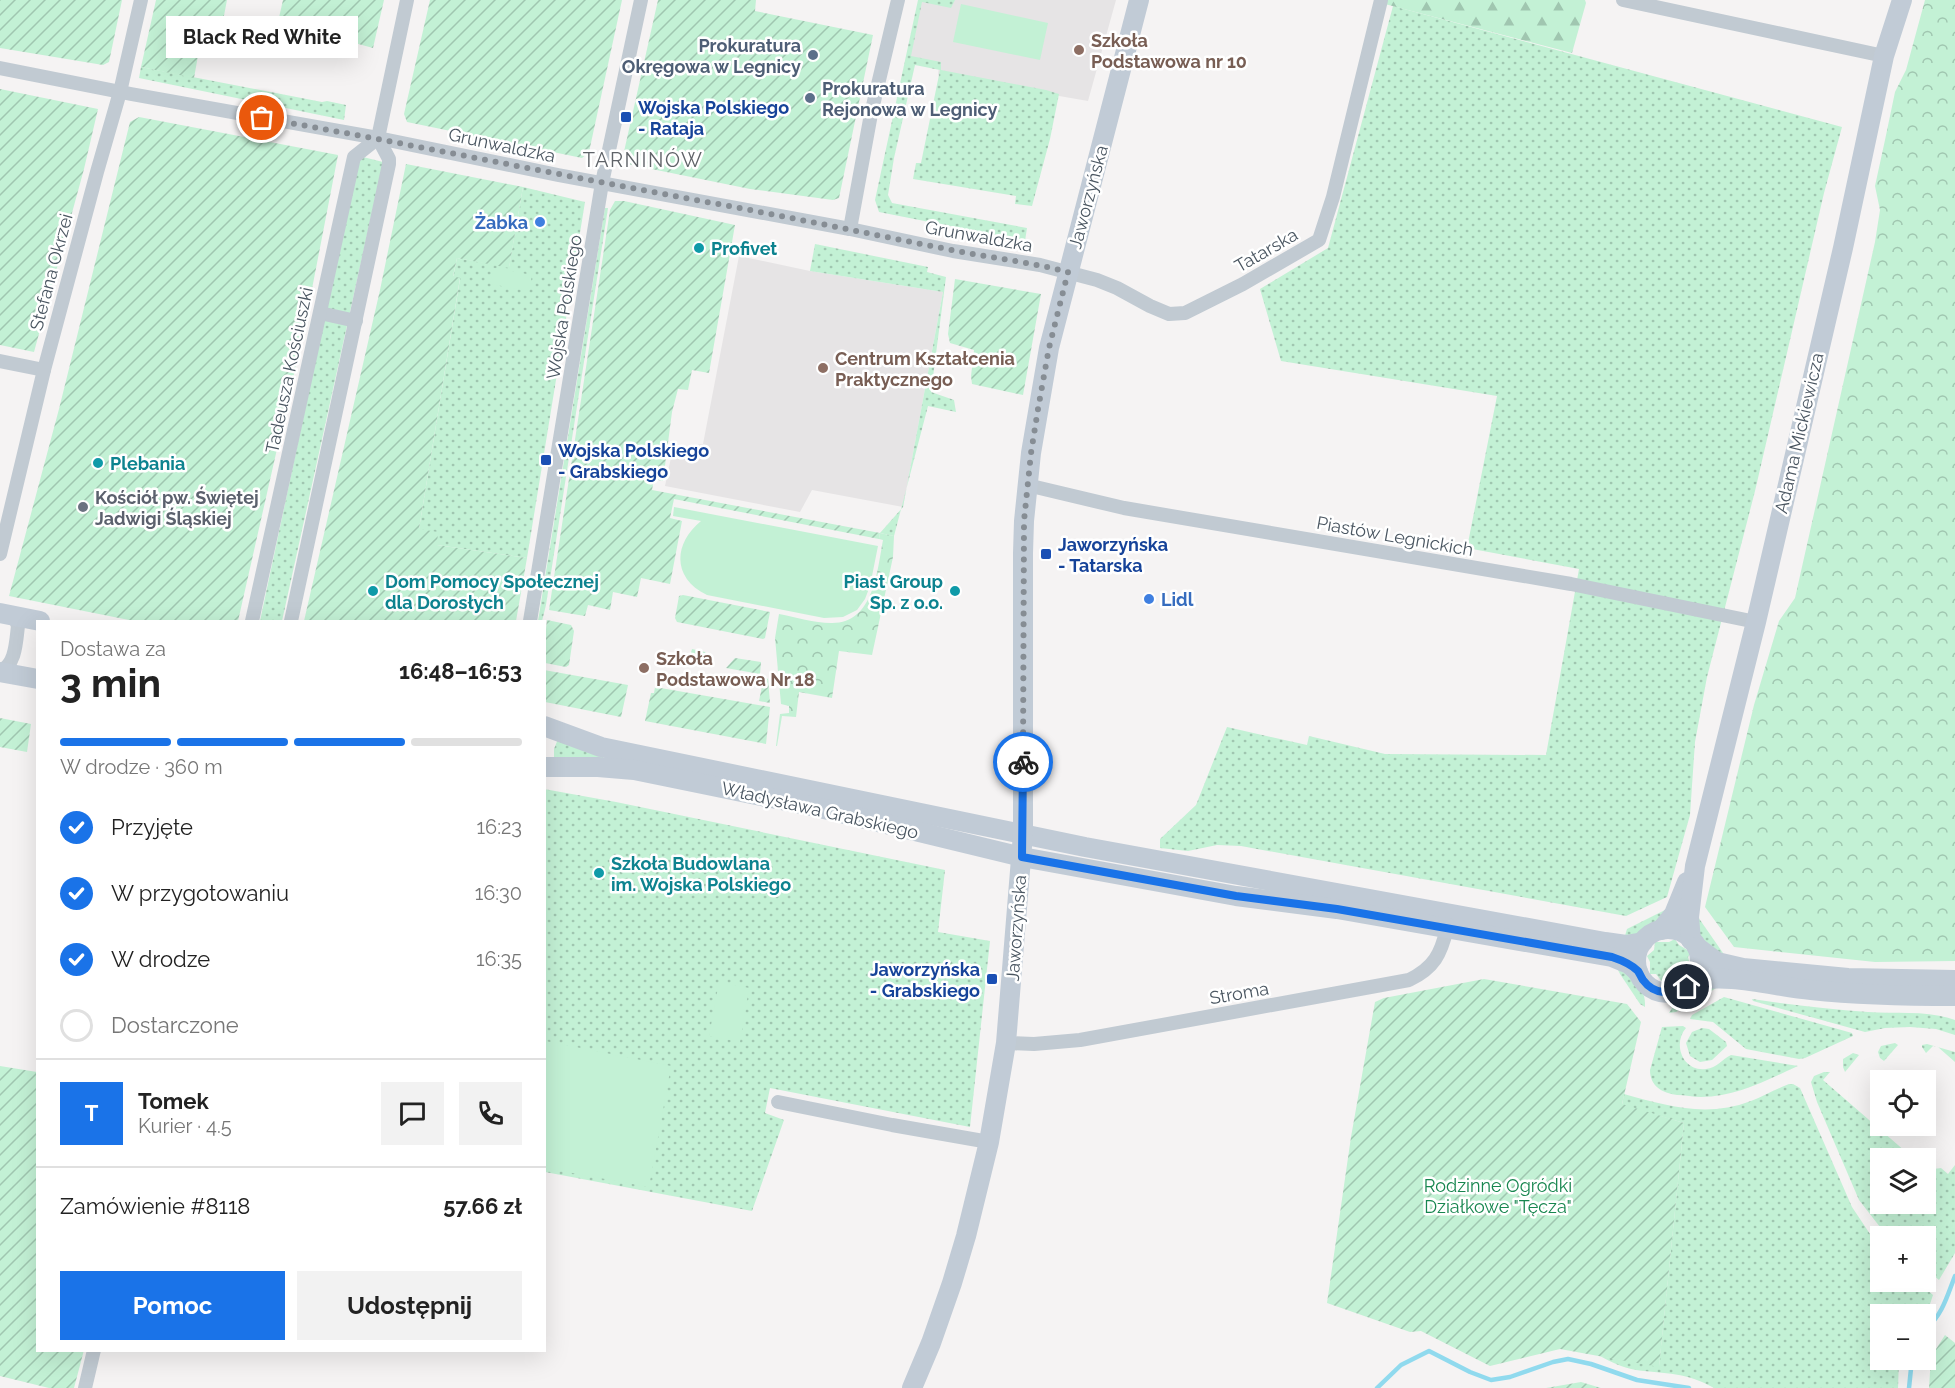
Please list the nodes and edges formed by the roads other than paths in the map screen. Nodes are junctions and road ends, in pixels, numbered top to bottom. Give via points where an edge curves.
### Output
1 (141, 0) edge
2 (407, 0) edge
3 (641, 0) edge
4 (898, 0) edge
5 (1139, 0) edge
6 (1381, 0) edge
7 (1623, 0) edge
8 (1902, 0) edge
9 (1884, 56) junction
10 (0, 68) edge
11 (120, 92) junction
12 (378, 138) junction
13 (602, 183) junction
14 (850, 229) junction
15 (1068, 272) junction
16 (320, 313) junction
17 (356, 321) junction
18 (0, 361) edge
19 (44, 370) junction
20 (1027, 485) junction
21 (0, 554) edge
22 (5, 614) edge
23 (36, 620) edge
24 (252, 620) edge
25 (291, 620) edge
26 (530, 620) edge
27 (1756, 622) junction
28 (0, 671) edge
29 (36, 679) edge
30 (546, 727) edge
31 (619, 760) junction
32 (546, 767) edge
33 (1023, 834) junction
34 (1022, 857) junction
35 (1695, 866) junction
36 (1447, 928) junction
37 (1661, 930) junction
38 (1642, 942) junction
39 (1694, 943) junction
40 (1638, 972) junction
41 (1955, 980) edge
42 (1692, 982) junction
43 (1955, 996) edge
44 (1006, 1043) junction
45 (778, 1102) dead end
46 (988, 1142) junction
47 (94, 1352) edge
48 (85, 1388) edge
49 (912, 1388) edge

1 - 11 street, Stefana Okrzei
2 - 12 street
3 - 13 street, Wojska Polskiego
4 - 14 street via 871,114
5 - 15 street, Jaworzyńska
6 - 15 street, Tatarska via 1333,198 1319,240 1185,313 1169,314 1118,288
7 - 9 street
8 - 9 street, Adama Mickiewicza
9 - 27 street, Adama Mickiewicza
10 - 11 street, Grunwaldzka
11 - 12 street, Grunwaldzka
11 - 19 street, Stefana Okrzei
12 - 13 street, Grunwaldzka
12 - 16 street, Tadeusza Kościuszki via 354,157
12 - 17 street via 389,164
13 - 14 street, Grunwaldzka
13 - 26 street, Wojska Polskiego
14 - 15 street, Grunwaldzka
15 - 20 street, Jaworzyńska via 1049,348
16 - 17 street
16 - 24 street, Tadeusza Kościuszki
17 - 25 street
18 - 19 street
19 - 21 street, Stefana Okrzei
20 - 27 street, Piastów Legnickich via 1124,508 1559,582
20 - 33 street, Jaworzyńska via 1023,553
22 - 23 street
22 - 28 street via 18,626 12,660
27 - 35 street, Adama Mickiewicza
28 - 29 street
30 - 31 street, Władysława Grabskiego
31 - 32 street, Władysława Grabskiego
31 - 33 street, Władysława Grabskiego
31 - 34 street, Władysława Grabskiego via 634,770 816,807
33 - 34 street, Jaworzyńska
33 - 38 street, Władysława Grabskiego via 1605,942
34 - 36 street, Władysława Grabskiego via 1236,896
34 - 44 street, Jaworzyńska
35 - 37 street, Adama Mickiewicza via 1674,915
35 - 39 street, Adama Mickiewicza via 1689,917
36 - 40 street, Władysława Grabskiego via 1612,957
36 - 44 street, Stroma via 1442,948 1430,967 1409,980 1080,1040
37 - 38 street
37 - 39 street via 1676,930
38 - 40 street via 1637,956
39 - 41 street via 1717,962 1743,968 1860,979
39 - 42 street via 1700,964
40 - 42 street via 1647,985 1661,992 1679,991
42 - 43 street via 1722,978 1852,994
44 - 46 street, Jaworzyńska
45 - 46 street
46 - 49 street, Jaworzyńska via 952,1283
47 - 48 street

